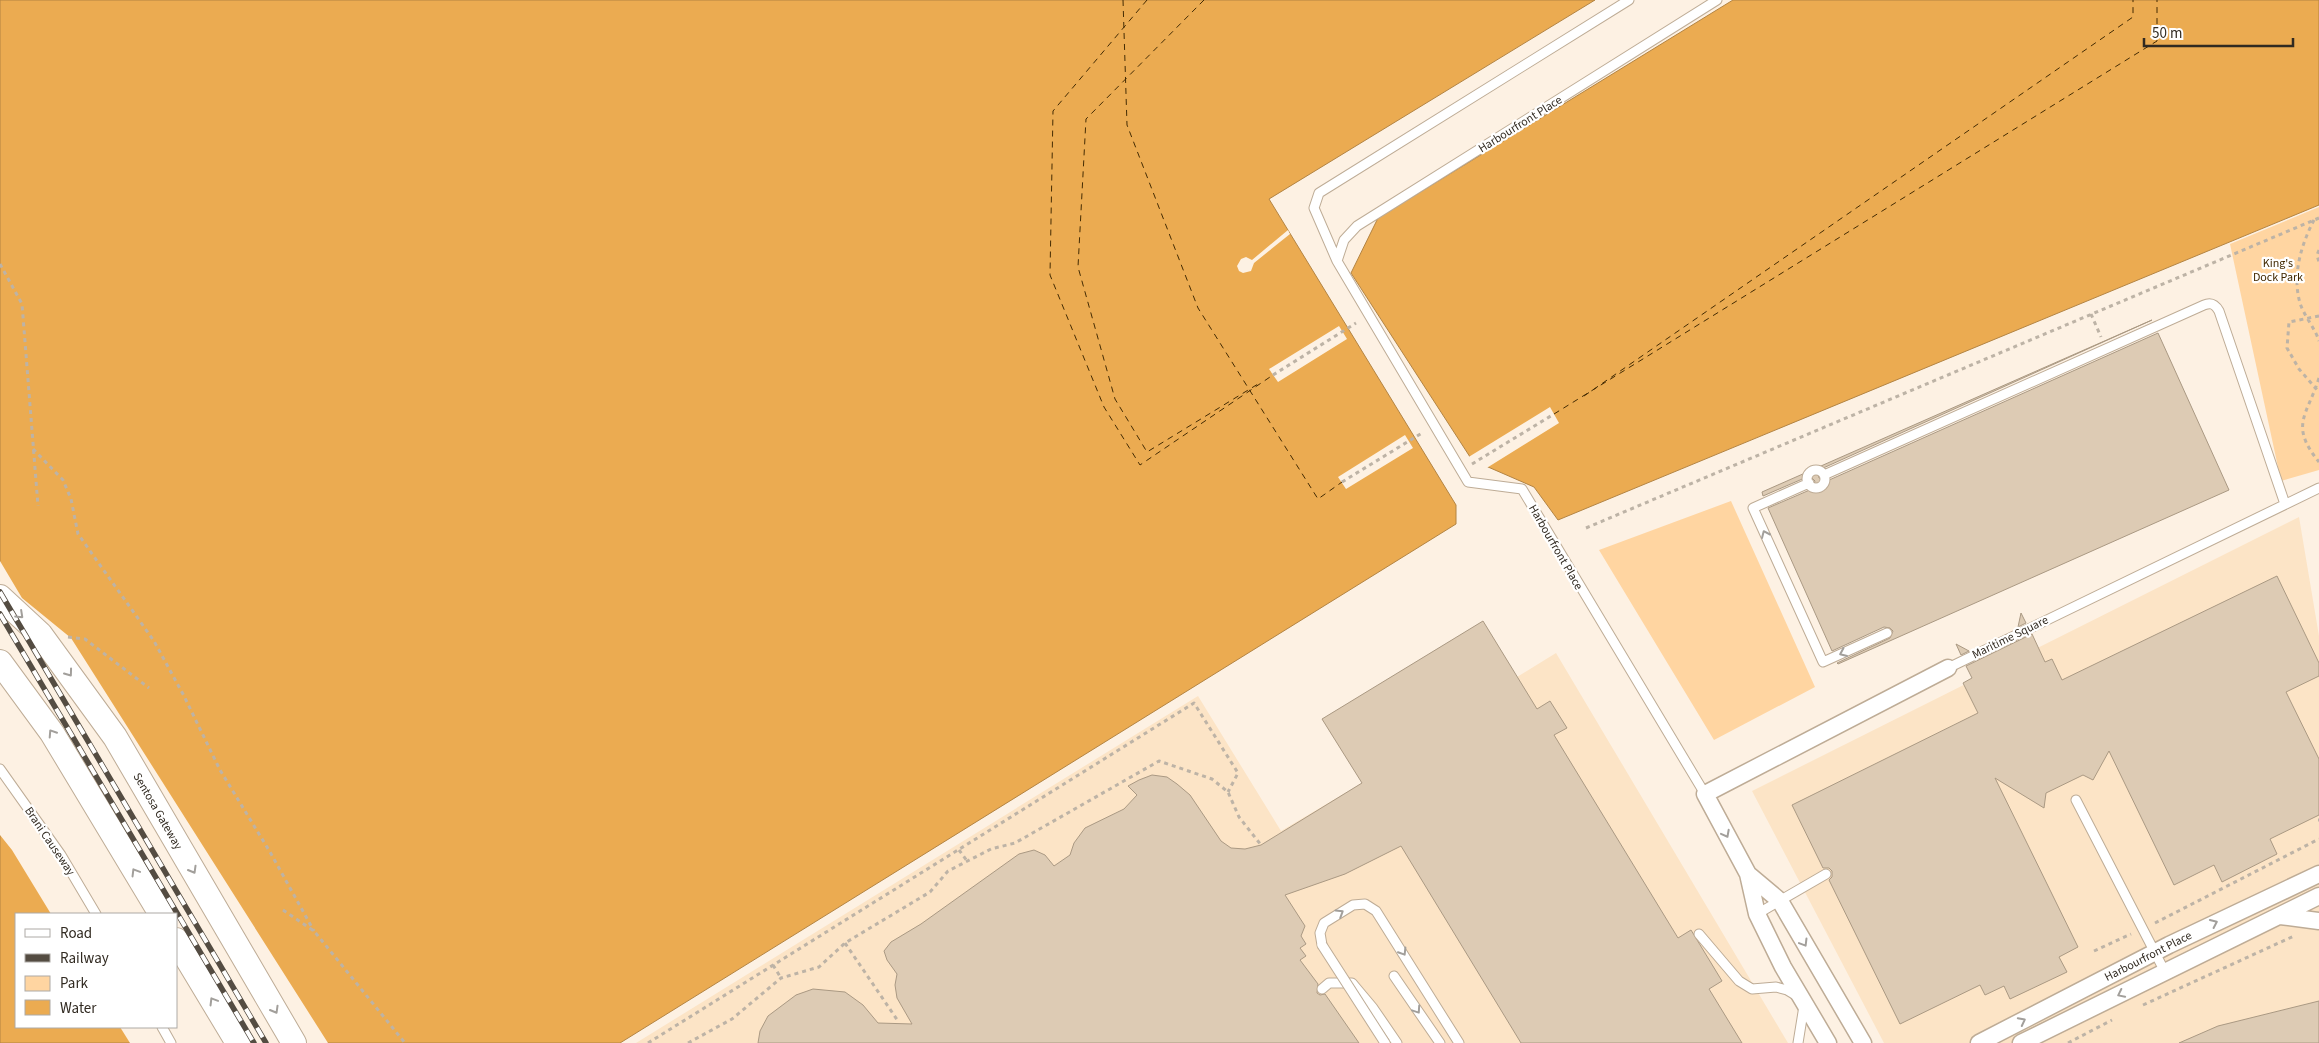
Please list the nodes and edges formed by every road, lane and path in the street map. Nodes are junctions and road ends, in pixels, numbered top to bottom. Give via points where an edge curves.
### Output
1 (1629, 0) edge
2 (1717, 0) edge
3 (2319, 218) edge
4 (2315, 220) junction
5 (2319, 250) edge
6 (1337, 261) junction
7 (2319, 262) edge
8 (0, 264) edge
9 (2091, 314) junction
10 (2319, 316) edge
11 (2308, 319) junction
12 (1356, 323) dead end
13 (2319, 341) edge
14 (2103, 342) dead end
15 (1273, 375) dead end
16 (2319, 378) edge
17 (2316, 388) junction
18 (2319, 392) edge
19 (1554, 414) dead end
20 (1423, 433) dead end
21 (33, 448) junction
22 (2319, 462) edge
23 (1466, 468) dead end
24 (1342, 482) dead end
25 (2319, 488) edge
26 (2285, 504) junction
27 (38, 506) dead end
28 (1586, 528) dead end
29 (0, 597) edge
30 (1887, 633) dead end
31 (40, 634) junction
32 (0, 662) edge
33 (1948, 668) joint
34 (149, 688) dead end
35 (0, 769) edge
36 (1228, 792) junction
37 (1705, 794) junction
38 (2076, 800) dead end
39 (2319, 839) edge
40 (1261, 845) dead end
41 (959, 850) junction
42 (967, 861) junction
43 (1748, 874) junction
44 (1826, 874) dead end
45 (2319, 874) edge
46 (2319, 896) edge
47 (1780, 901) junction
48 (283, 910) dead end
49 (95, 913) edge
50 (159, 913) edge
51 (1757, 914) junction
52 (2280, 916) junction
53 (2319, 921) edge
54 (2143, 930) junction
55 (314, 931) junction
56 (1699, 934) dead end
57 (2301, 935) dead end
58 (178, 943) edge
59 (845, 943) junction
60 (2094, 951) dead end
61 (2155, 952) junction
62 (773, 965) junction
63 (2165, 972) junction
64 (1394, 976) dead end
65 (782, 978) junction
66 (1322, 989) dead end
67 (1803, 1003) junction
68 (2134, 1009) dead end
69 (2117, 1018) dead end
70 (898, 1021) dead end
71 (163, 1028) edge
72 (171, 1043) edge
73 (238, 1043) edge
74 (294, 1043) edge
75 (405, 1043) edge
76 (648, 1043) edge
77 (688, 1043) edge
78 (1385, 1043) edge
79 (1397, 1043) edge
80 (1440, 1043) edge
81 (1459, 1043) edge
82 (1798, 1043) edge
83 (1828, 1043) edge
84 (1863, 1043) edge
85 (1979, 1043) edge
86 (2021, 1043) edge
87 (2068, 1043) edge

1 - 6 lane, Harbourfront Place via 1319,193 1314,208
2 - 6 lane, Harbourfront Place via 1358,226 1344,240
3 - 4 path
4 - 9 path
4 - 11 path via 2301,252 2297,282 2300,304
5 - 7 path
6 - 37 lane, Harbourfront Place via 1468,482 1522,489
8 - 21 path via 22,304
9 - 14 path
9 - 28 path
10 - 11 path
11 - 13 path
11 - 17 path via 2288,322 2287,348 2299,369
12 - 15 path
16 - 17 path
17 - 18 path
17 - 22 path via 2301,422 2303,437
19 - 23 path
20 - 24 path
21 - 27 path
21 - 55 path via 63,480 72,499 78,534 154,640 220,770
25 - 26 lane, Maritime Square
30 -> 26 lane via 1823,662 1753,508 1809,483 1812,472 1824,475 2208,303 2219,311
26 - 33 lane, Maritime Square
29 -> 31 main road, Sentosa Gateway
31 - 34 path via 85,639
31 -> 74 main road, Sentosa Gateway via 115,737
50 -> 32 main road via 52,732
33 - 37 street, Maritime Square
35 - 49 lane, Brani Causeway via 61,855
36 - 40 path via 1239,817
36 - 41 path via 1238,773 1194,703
36 - 42 path via 1212,779 1159,761 1014,843 991,849
37 -> 43 street, Harbourfront Place
38 - 54 lane
39 - 54 path
41 - 42 path
41 - 62 path
42 - 59 path via 948,870 930,892
43 - 47 street, Harbourfront Place
43 - 51 street, Harbourfront Place
44 - 47 lane
61 -> 45 street, Harbourfront Place
46 - 52 street, Harbourfront Place
47 - 51 lane
47 -> 84 street, Harbourfront Place
48 - 55 path
51 - 67 street, Harbourfront Place
52 - 53 street
52 - 63 street, Harbourfront Place
54 - 60 path
54 - 61 lane
55 - 75 path
56 - 67 lane via 1739,981 1752,989 1776,987 1787,990
57 - 68 path
73 -> 58 main road
59 - 65 path via 819,967
59 - 70 path
61 - 63 lane
85 -> 61 street, Harbourfront Place
62 - 65 path
62 - 76 path
63 -> 86 street, Harbourfront Place
64 -> 80 lane
65 - 77 path via 732,1019
66 - 79 lane via 1329,983 1352,983 1374,1008
67 - 82 lane
67 - 83 street, Harbourfront Place
69 - 87 path
71 - 72 lane
78 -> 81 lane, bridge via 1322,945 1320,933 1324,923 1353,905 1365,904 1376,912

